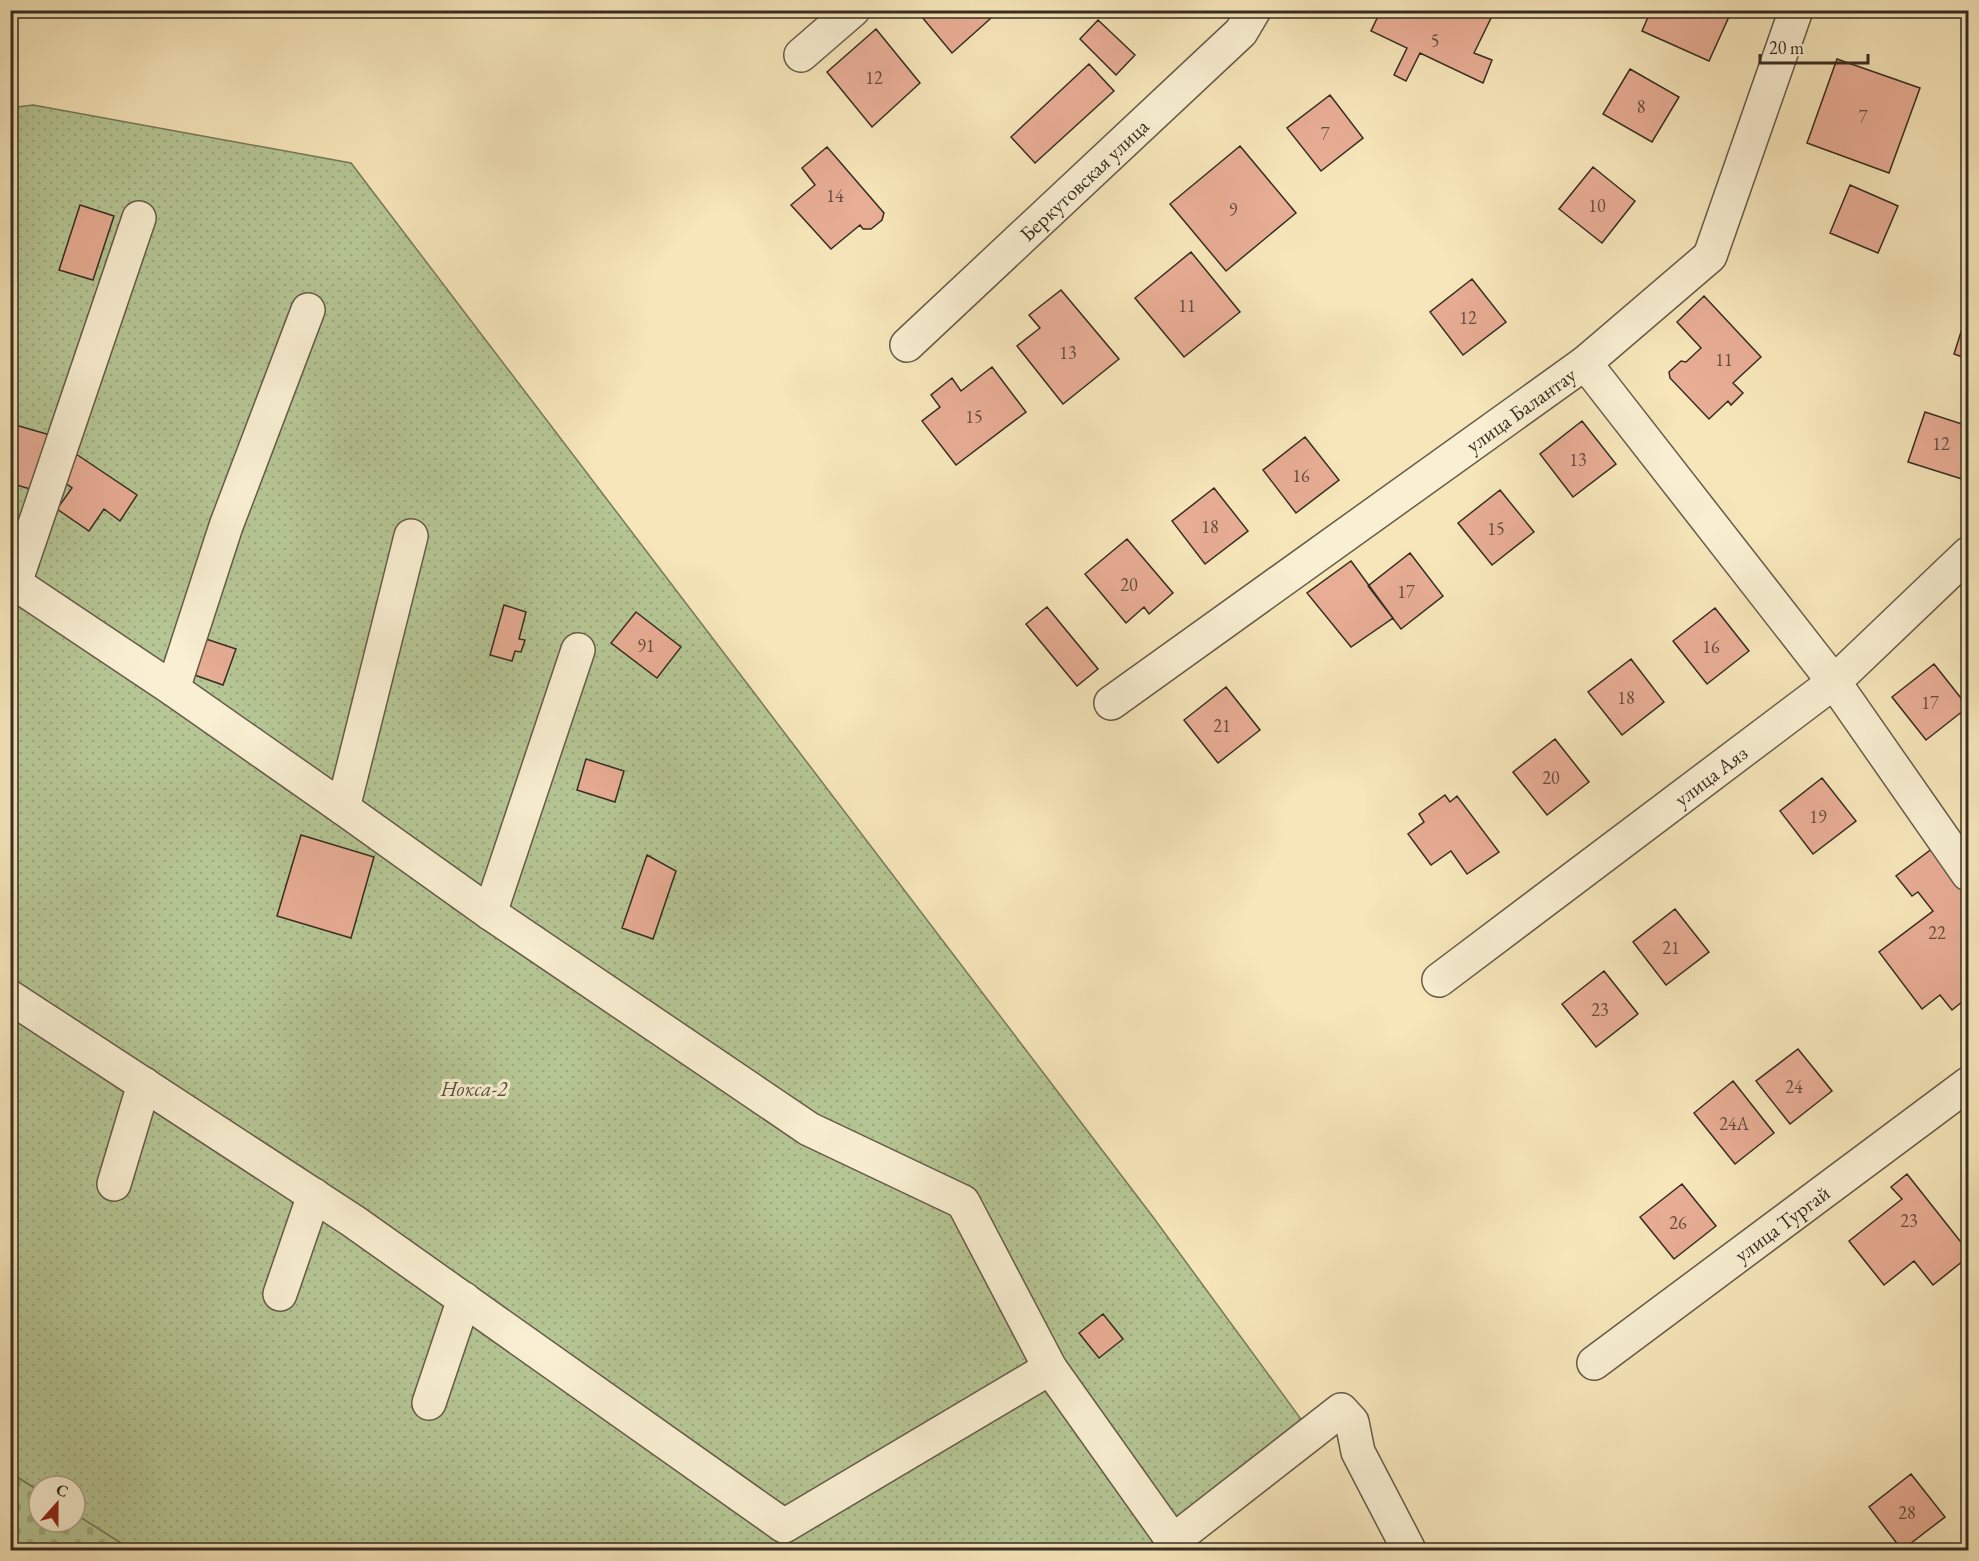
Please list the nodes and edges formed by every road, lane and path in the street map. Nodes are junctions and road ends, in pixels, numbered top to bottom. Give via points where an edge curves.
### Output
1 (853, 10) edge
2 (1254, 10) edge
3 (1796, 10) edge
4 (801, 55) dead end
5 (139, 218) dead end
6 (308, 310) dead end
7 (907, 345) dead end
8 (1585, 363) junction
9 (411, 536) dead end
10 (1968, 554) edge
11 (13, 581) edge
12 (578, 650) dead end
13 (1834, 682) junction
14 (173, 689) junction
15 (1111, 703) dead end
16 (344, 808) junction
17 (1968, 874) edge
18 (490, 913) junction
19 (1439, 980) dead end
20 (10, 997) edge
21 (144, 1084) junction
22 (1968, 1084) edge
23 (114, 1184) dead end
24 (314, 1196) junction
25 (280, 1294) dead end
26 (464, 1299) junction
27 (1594, 1363) dead end
28 (1050, 1368) junction
29 (429, 1402) dead end
30 (1409, 1551) edge

1 - 4 street
2 - 7 street, Беркутовская улица via 1241,32
3 - 8 street, улица Балантау via 1710,256
5 - 11 street
6 - 14 street via 226,526
8 - 13 street
8 - 15 street, улица Балантау
9 - 16 street
10 - 13 street, улица Аяз
11 - 14 street
12 - 18 street
13 - 17 street
13 - 19 street, улица Аяз
14 - 16 street
16 - 18 street
18 - 28 street via 809,1129 963,1202
20 - 21 street
21 - 23 street
21 - 24 street
22 - 27 street, улица Тургай
24 - 25 street
24 - 26 street
26 - 28 street via 784,1526
26 - 29 street
28 - 30 street via 1173,1541 1341,1410 1352,1422 1358,1452

